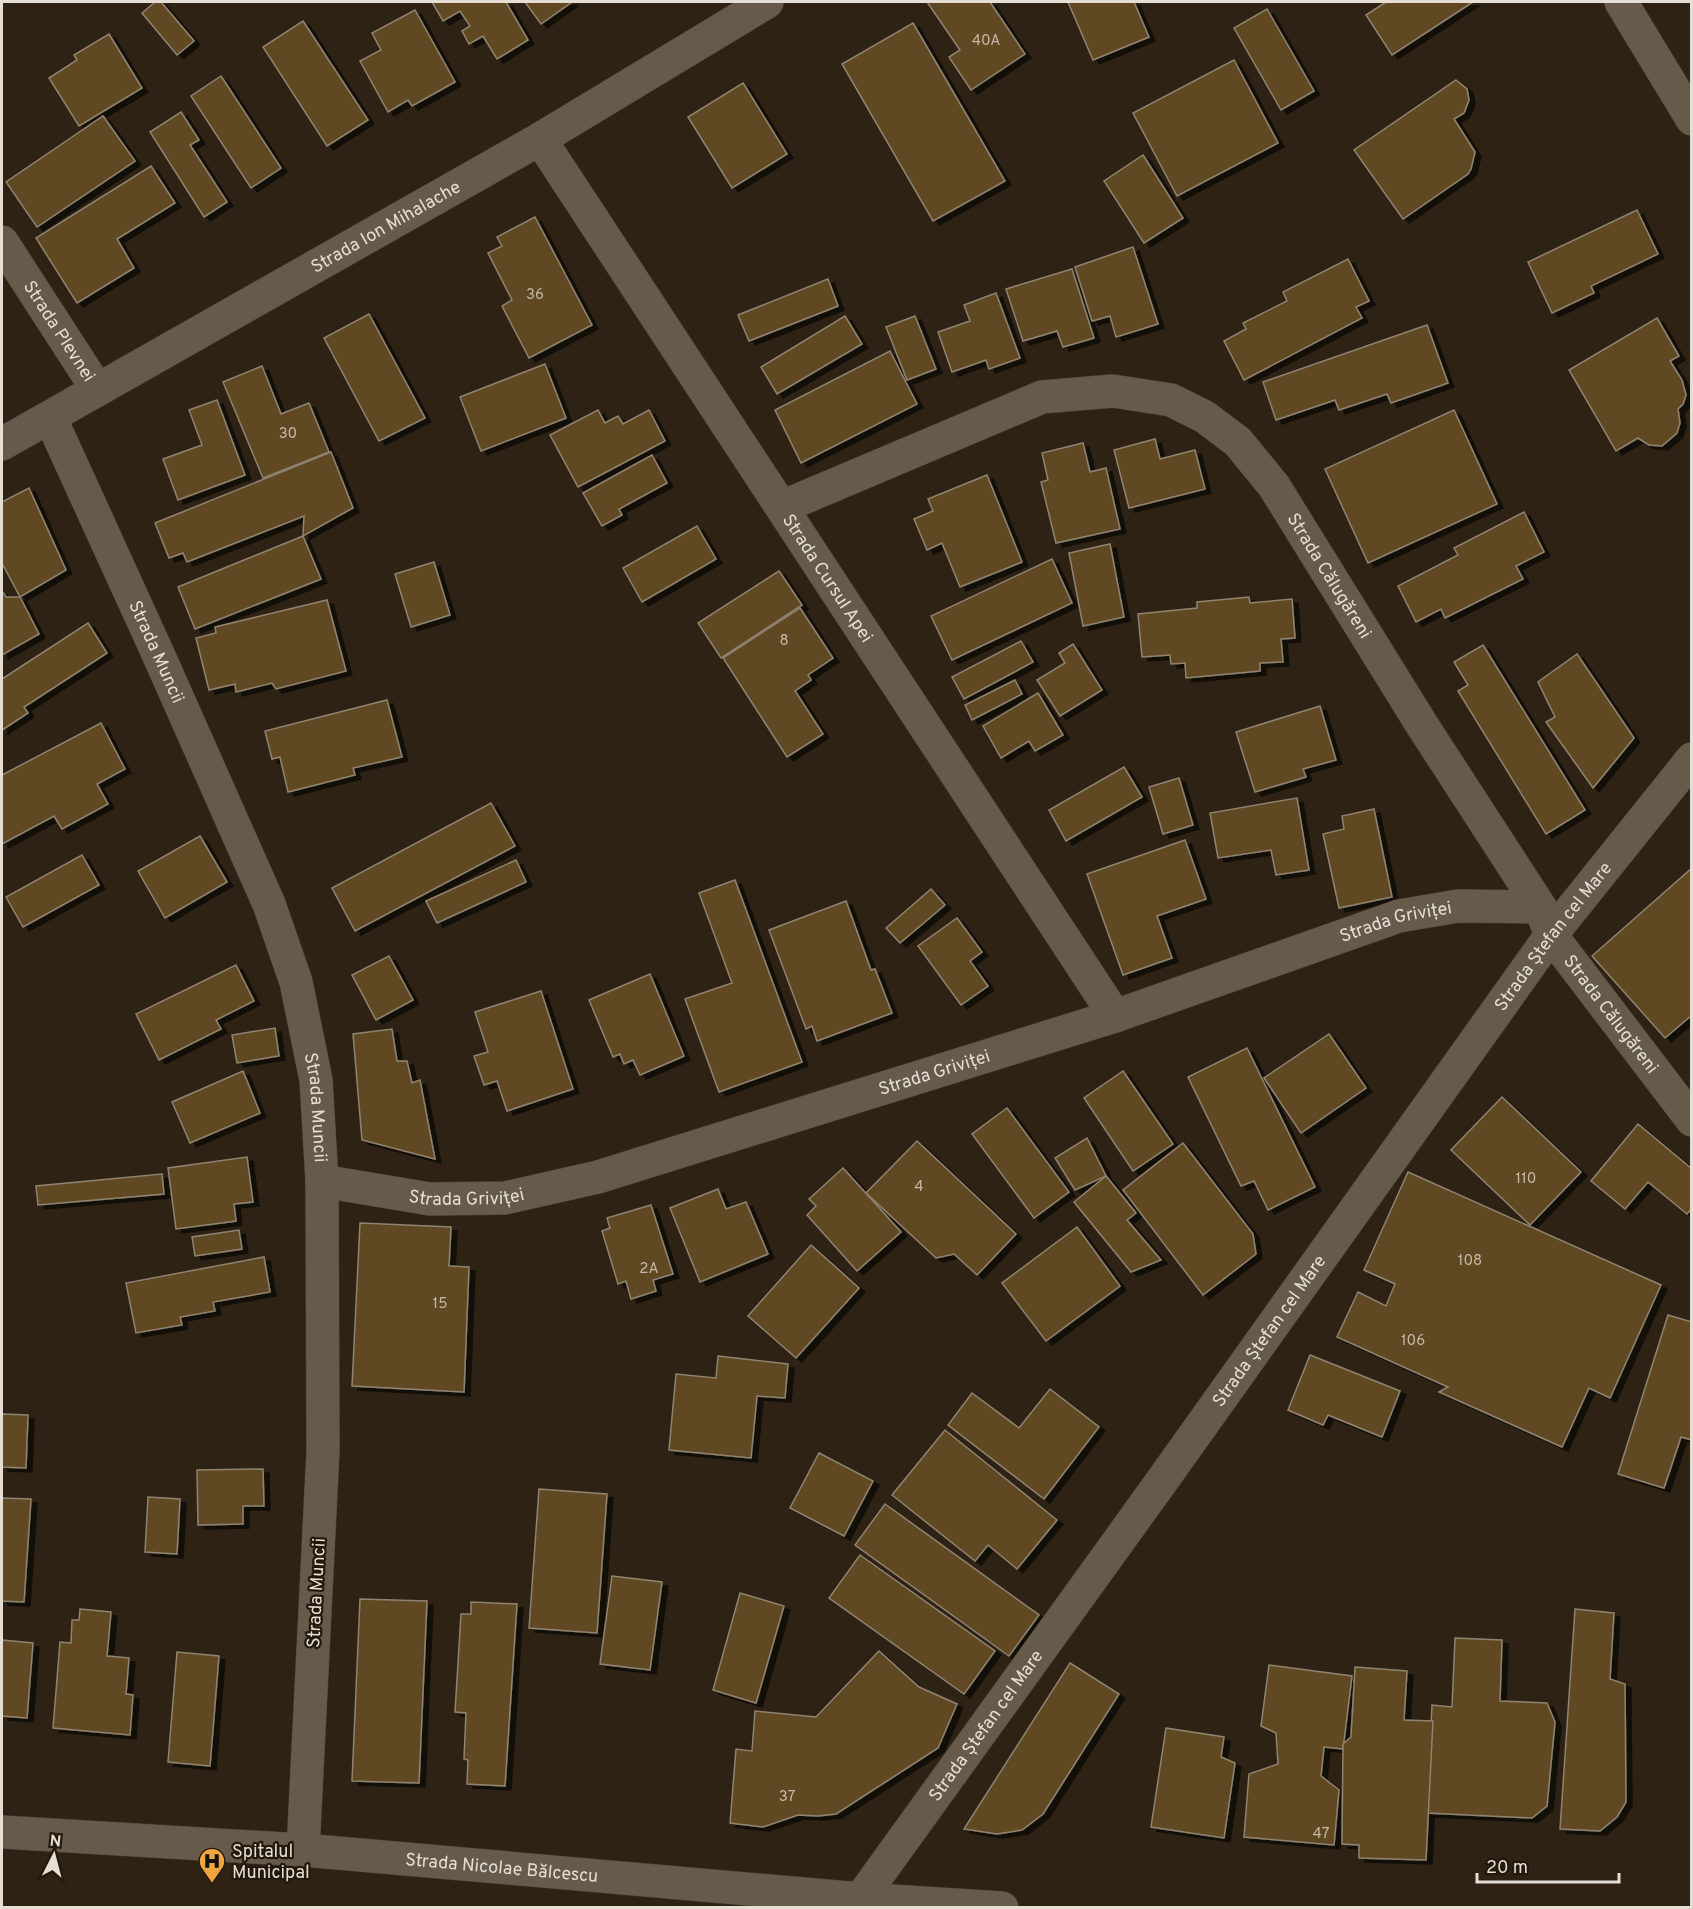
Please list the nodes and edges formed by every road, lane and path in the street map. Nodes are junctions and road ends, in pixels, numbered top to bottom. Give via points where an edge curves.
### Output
1 (767, 2) edge
2 (1622, 2) edge
3 (1692, 119) edge
4 (540, 139) junction
5 (2, 243) edge
6 (97, 389) junction
7 (50, 417) junction
8 (2, 444) edge
9 (782, 507) junction
10 (1692, 759) edge
11 (1545, 921) junction
12 (1114, 1016) junction
13 (1692, 1120) edge
14 (322, 1181) junction
15 (2, 1832) edge
16 (303, 1850) junction
17 (857, 1903) edge
18 (1002, 1908) edge

1 - 4 street, Strada Ion Mihalache
2 - 3 street
4 - 6 street, Strada Ion Mihalache
4 - 9 street, Strada Cursul Apei
5 - 6 street, Strada Plevnei
6 - 7 street, Strada Ion Mihalache
7 - 8 street, Strada Ion Mihalache
7 - 14 street, Strada Muncii via 269,904 296,981 316,1080
9 - 11 street, Strada Călugăreni via 1042,397 1113,391 1171,400 1205,417 1238,442 1274,486
9 - 12 street, Strada Cursul Apei
10 - 11 street, Strada Ștefan cel Mare
11 - 12 street, Strada Griviței via 1458,906 1399,916
11 - 13 street, Strada Călugăreni
11 - 17 street, Strada Ștefan cel Mare via 1159,1485
12 - 14 street, Strada Griviței via 598,1177 505,1198 430,1199
14 - 16 street, Strada Muncii via 322,1451
15 - 16 street, Strada Nicolae Bălcescu
16 - 17 street, Strada Nicolae Bălcescu
17 - 18 street, Strada Nicolae Bălcescu

